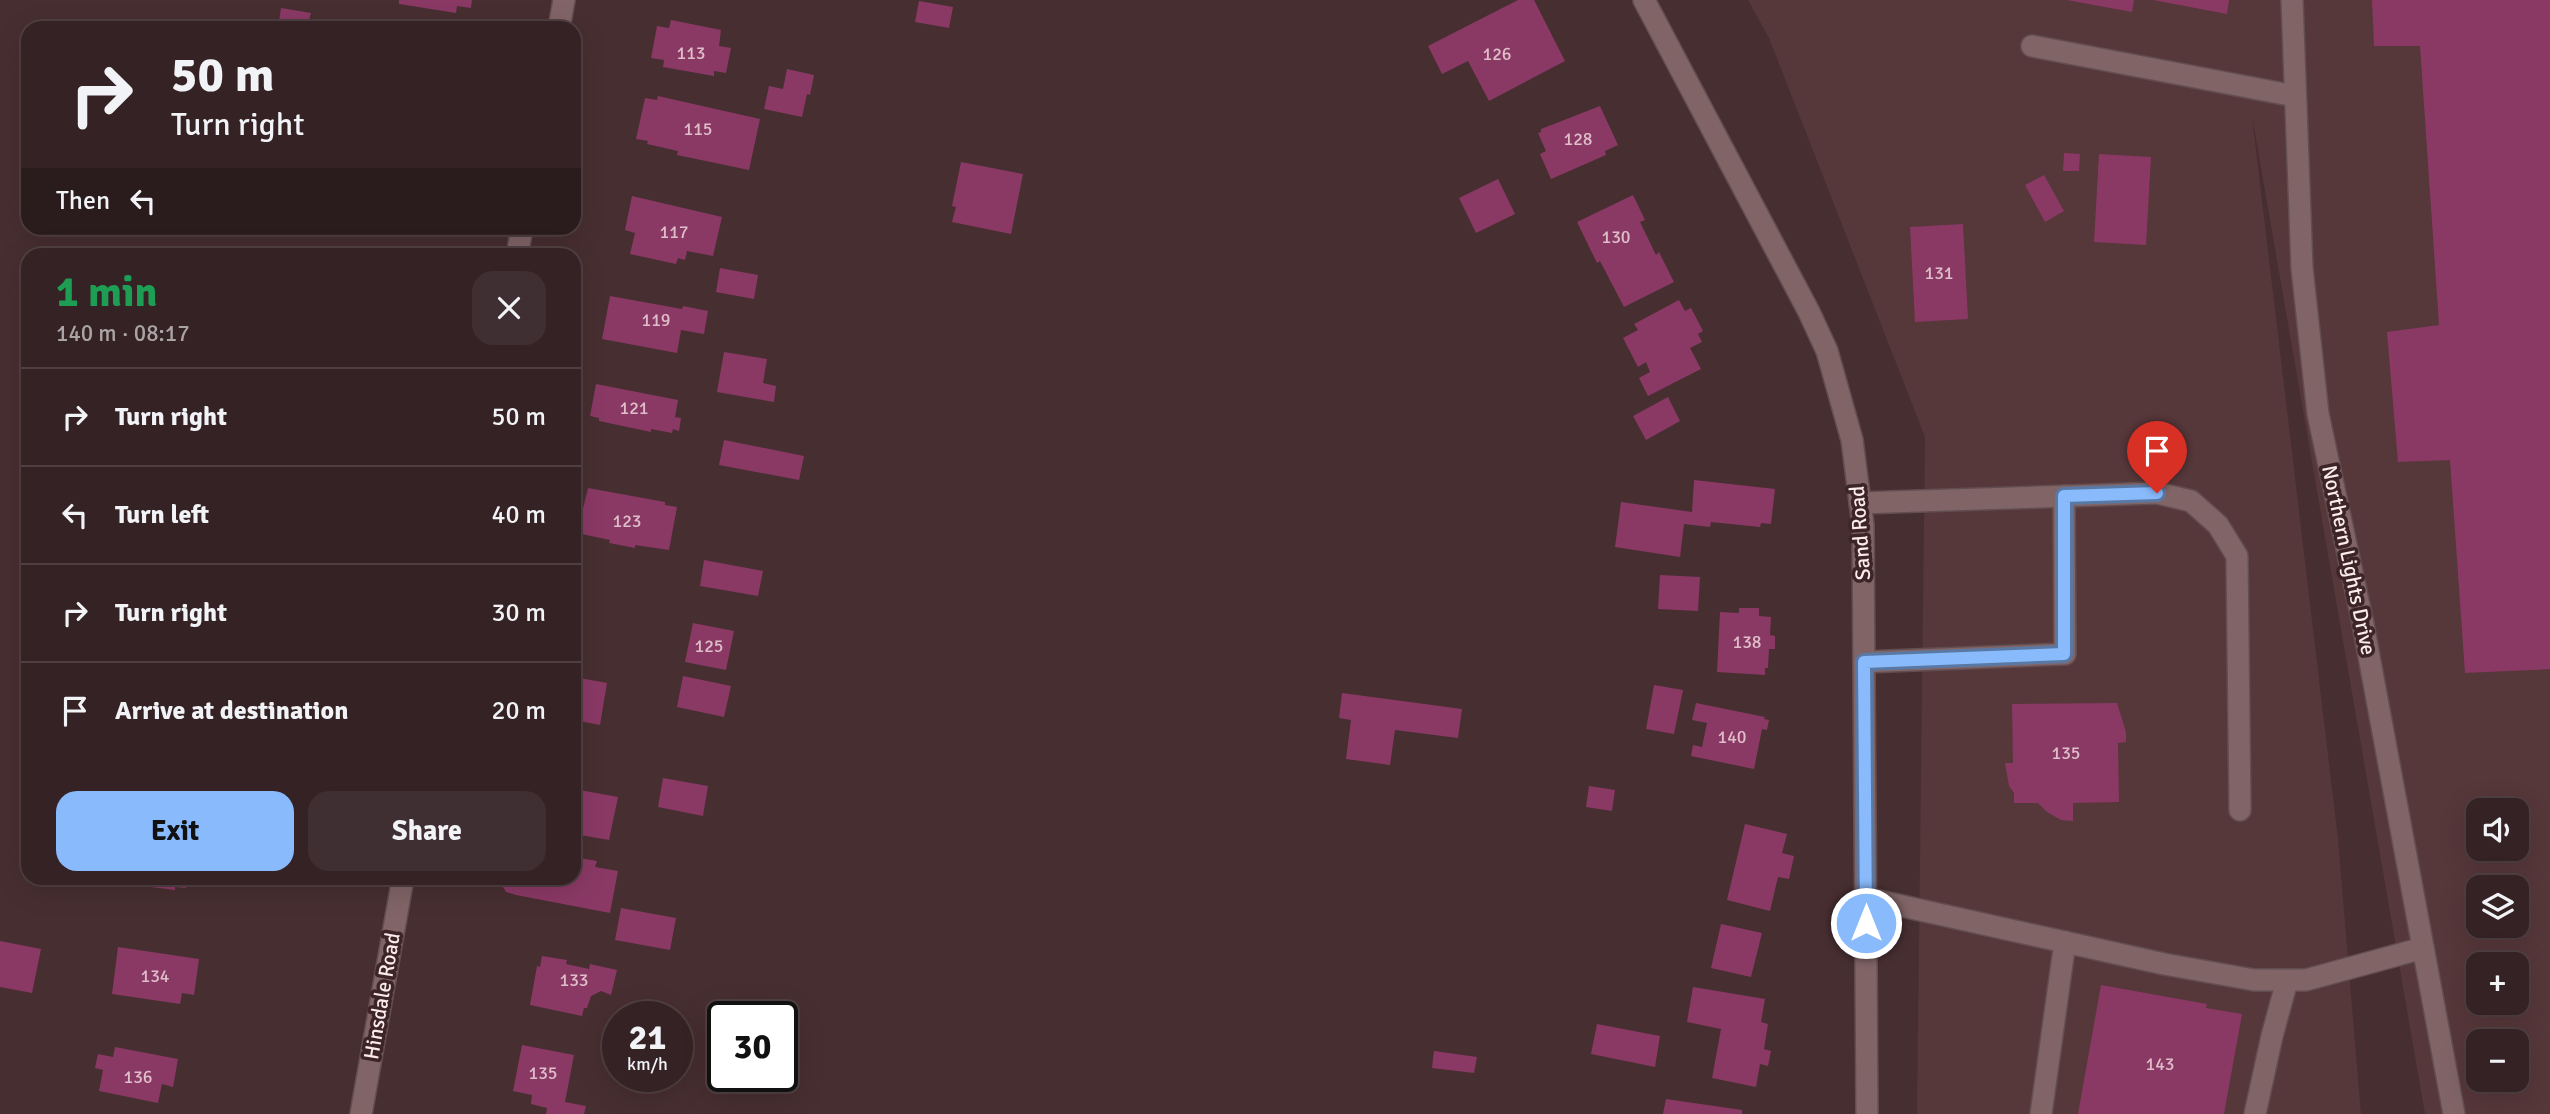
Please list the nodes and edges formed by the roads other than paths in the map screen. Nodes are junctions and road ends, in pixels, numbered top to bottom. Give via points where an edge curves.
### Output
1 (564, 0) edge
2 (1644, 0) edge
3 (2292, 0) edge
4 (560, 21) edge
5 (2032, 46) dead end
6 (2295, 96) junction
7 (2064, 496) junction
8 (1860, 503) junction
9 (1864, 662) junction
10 (2240, 810) dead end
11 (401, 885) edge
12 (1866, 898) junction
13 (2065, 942) junction
14 (2423, 948) junction
15 (2287, 981) junction
16 (361, 1114) edge
17 (1867, 1114) edge
18 (2041, 1114) edge
19 (2255, 1114) edge
20 (2454, 1114) edge

1 - 4 street
2 - 8 street, Sand Road via 1827,351 1852,440
3 - 6 street, Northern Lights Drive
5 - 6 street
6 - 14 street, Northern Lights Drive via 2302,268 2318,414 2363,624
7 - 8 street
7 - 9 street via 2064,654
7 - 10 street via 2157,493 2191,501 2218,526 2236,556
8 - 9 street, Sand Road
9 - 12 street, Sand Road
11 - 16 street, Hinsdale Road
12 - 13 street
12 - 17 street, Sand Road
13 - 15 street via 2254,980
13 - 18 street
14 - 15 street via 2306,981
14 - 20 street, Northern Lights Drive
15 - 19 street

